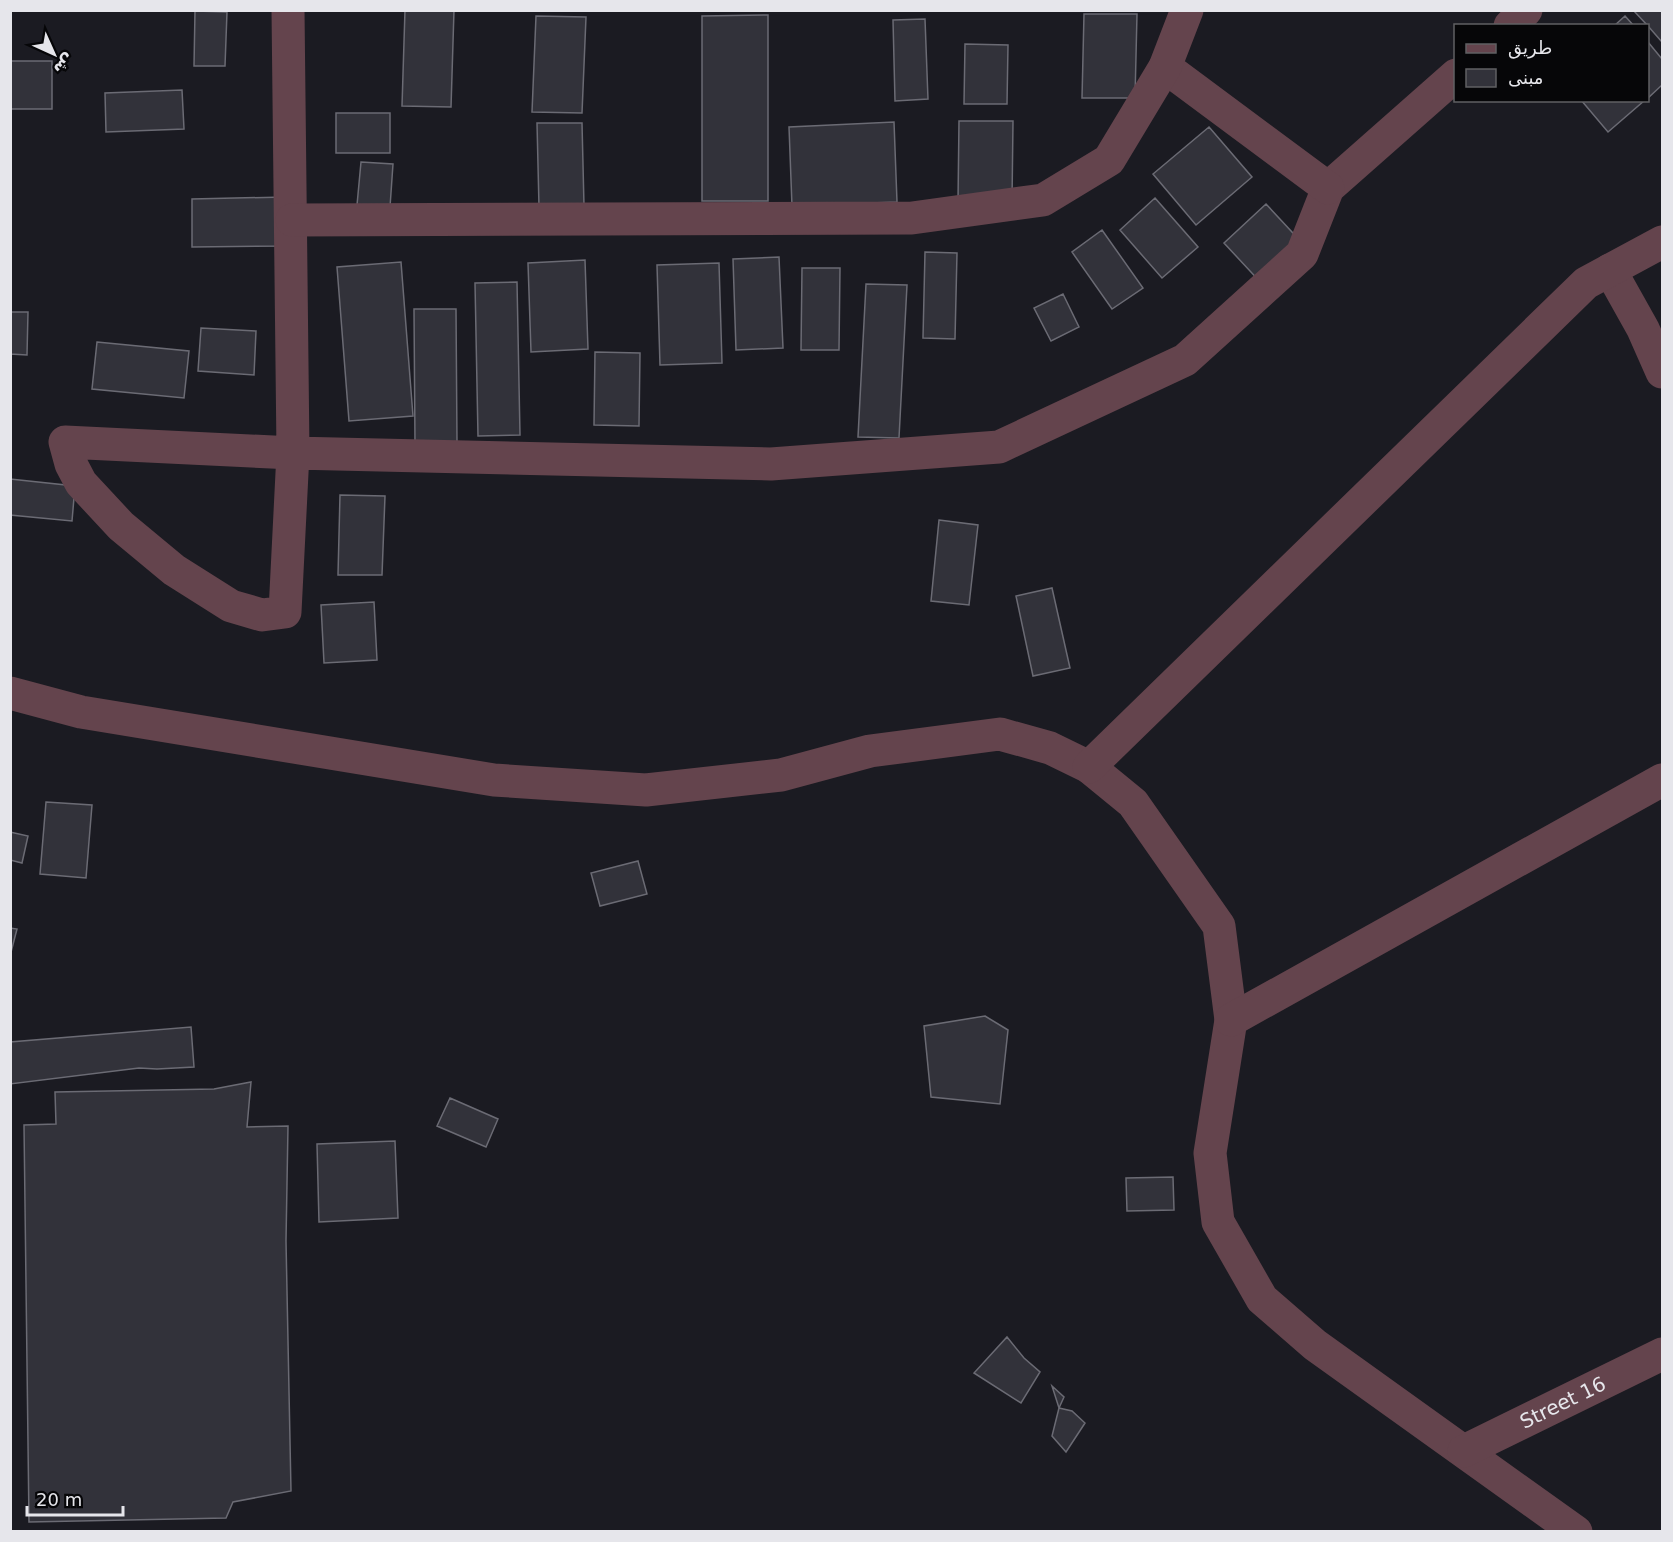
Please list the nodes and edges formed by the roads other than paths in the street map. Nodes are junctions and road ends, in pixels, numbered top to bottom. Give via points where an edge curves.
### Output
1 (288, 10) edge
2 (1187, 10) edge
3 (1526, 10) edge
4 (1512, 24) edge
5 (1165, 67) junction
6 (1454, 76) edge
7 (1329, 188) junction
8 (292, 220) junction
9 (1662, 242) edge
10 (1610, 270) junction
11 (1662, 372) edge
12 (293, 453) junction
13 (10, 693) edge
14 (1089, 767) junction
15 (1662, 780) edge
16 (1231, 1020) junction
17 (1662, 1354) edge
18 (1464, 1451) junction
19 (1576, 1532) edge

1 - 8 street
2 - 5 street
3 - 4 street
5 - 7 street
5 - 8 street via 1110,160 1043,200 912,218
6 - 7 street
7 - 12 street via 1302,254 1185,360 999,447 771,464
8 - 12 street
9 - 10 street
10 - 11 street
10 - 14 street via 1586,283
12 - 12 street via 179,447 65,442 70,464 81,483 121,526 174,570 231,606 262,615 285,612
13 - 14 street via 81,712 494,780 646,790 669,788 781,775 870,751 1000,734 1050,748
14 - 16 street via 1133,803 1219,926
15 - 16 street
16 - 18 street via 1210,1153 1218,1222 1262,1299 1316,1345
17 - 18 street, Street 16
18 - 19 street

